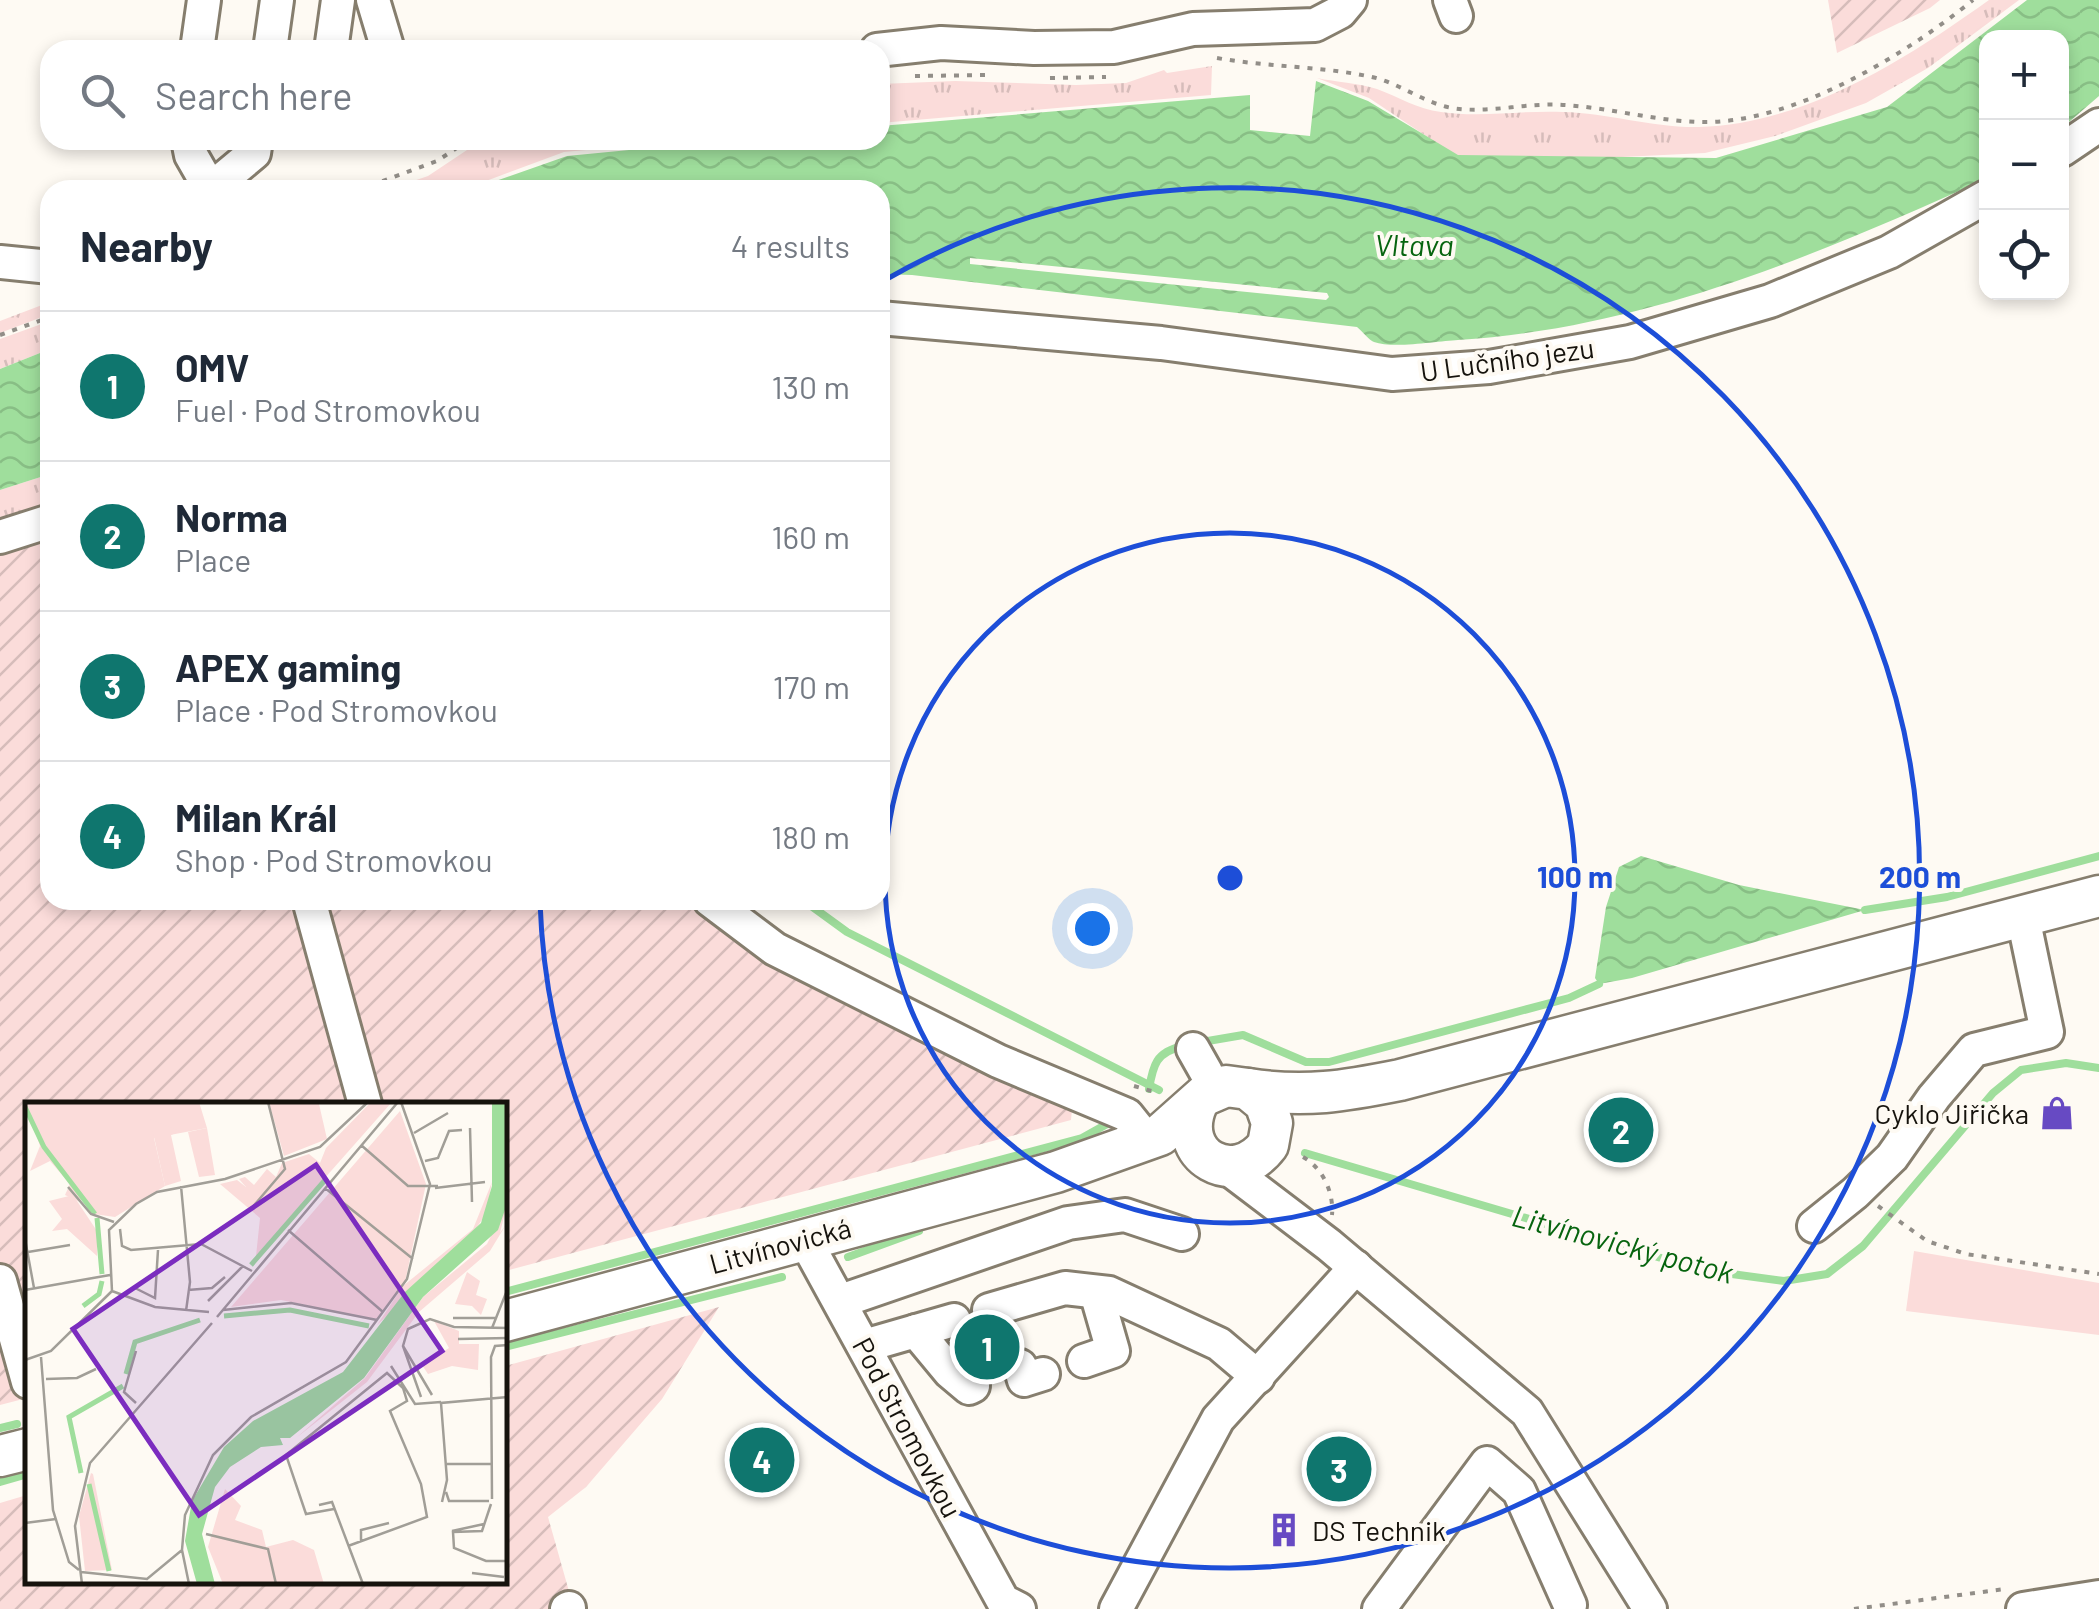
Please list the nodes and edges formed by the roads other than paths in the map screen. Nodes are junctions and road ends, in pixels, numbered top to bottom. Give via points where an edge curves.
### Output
1 (204, 0) edge
2 (277, 0) edge
3 (338, 0) edge
4 (373, 0) edge
5 (1350, 0) edge
6 (198, 40) edge
7 (271, 40) edge
8 (332, 40) edge
9 (385, 40) edge
10 (890, 49) edge
11 (2099, 125) edge
12 (2069, 145) edge
13 (190, 150) edge
14 (254, 150) edge
15 (206, 180) edge
16 (222, 180) edge
17 (1979, 201) edge
18 (0, 262) edge
19 (40, 266) edge
20 (890, 319) edge
21 (40, 523) edge
22 (0, 537) edge
23 (2099, 896) edge
24 (312, 910) edge
25 (724, 910) edge
26 (2023, 917) junction
27 (1199, 1075) junction
28 (1400, 1080) junction
29 (1248, 1089) junction
30 (365, 1102) edge
31 (1139, 1130) junction
32 (1281, 1145) junction
33 (1215, 1162) junction
34 (1056, 1172) junction
35 (1288, 1212) junction
36 (1814, 1226) dead end
37 (1182, 1234) dead end
38 (804, 1238) junction
39 (1356, 1267) junction
40 (0, 1282) edge
41 (1096, 1292) junction
42 (841, 1301) junction
43 (1000, 1312) tunnel mouth
44 (508, 1320) edge
45 (864, 1346) junction
46 (951, 1353) tunnel mouth
47 (1084, 1361) dead end
48 (25, 1371) edge
49 (1258, 1378) junction
50 (25, 1450) edge
51 (0, 1456) edge
52 (2099, 1598) edge
53 (2014, 1599) edge
54 (1570, 1605) dead end
55 (1019, 1609) edge
56 (1116, 1609) edge
57 (1379, 1609) edge
58 (1650, 1609) edge

1 - 6 street
2 - 7 street
3 - 8 street
4 - 9 street
5 - 10 street via 1315,25 1193,30 1114,47 941,43
11 - 12 street
13 - 15 street
14 - 16 street
17 - 20 street, U Lučního jezu via 1889,252 1770,301 1630,342 1488,367 1392,374 1160,343
18 - 19 street
21 - 22 street
23 - 26 main road
24 - 30 street
25 - 31 street via 775,948 998,1061 1127,1116
26 - 28 main road
26 - 36 street via 2047,1032 1974,1050 1892,1157
27 - 28 main road via 1231,1066 1308,1078
27 - 29 main road via 1214,1089
27 - 31 main road
27 - 33 main road via 1192,1138
27 - 34 main road, Litvínovická via 1177,1123 1144,1143
28 - 29 main road via 1330,1094
28 - 32 main road
29 - 32 main road via 1270,1112
31 - 34 main road
32 - 33 main road via 1246,1164
32 - 35 street via 1270,1174
33 - 34 main road, Litvínovická via 1166,1156
33 - 35 street
34 - 38 main road, Litvínovická
35 - 39 street
37 - 42 street via 1125,1215 1068,1224
38 - 42 street, Pod Stromovkou
38 - 44 main road, Litvínovická
39 - 49 street
39 - 58 street via 1527,1412
40 - 48 street
41 - 43 street via 1064,1288
41 - 47 street via 1112,1351
41 - 49 street via 1219,1344
42 - 45 street, Pod Stromovkou
45 - 46 street
45 - 55 street, Pod Stromovkou via 1003,1600
49 - 56 street via 1218,1418
50 - 51 main road
52 - 53 street
54 - 57 street via 1518,1492 1487,1463

